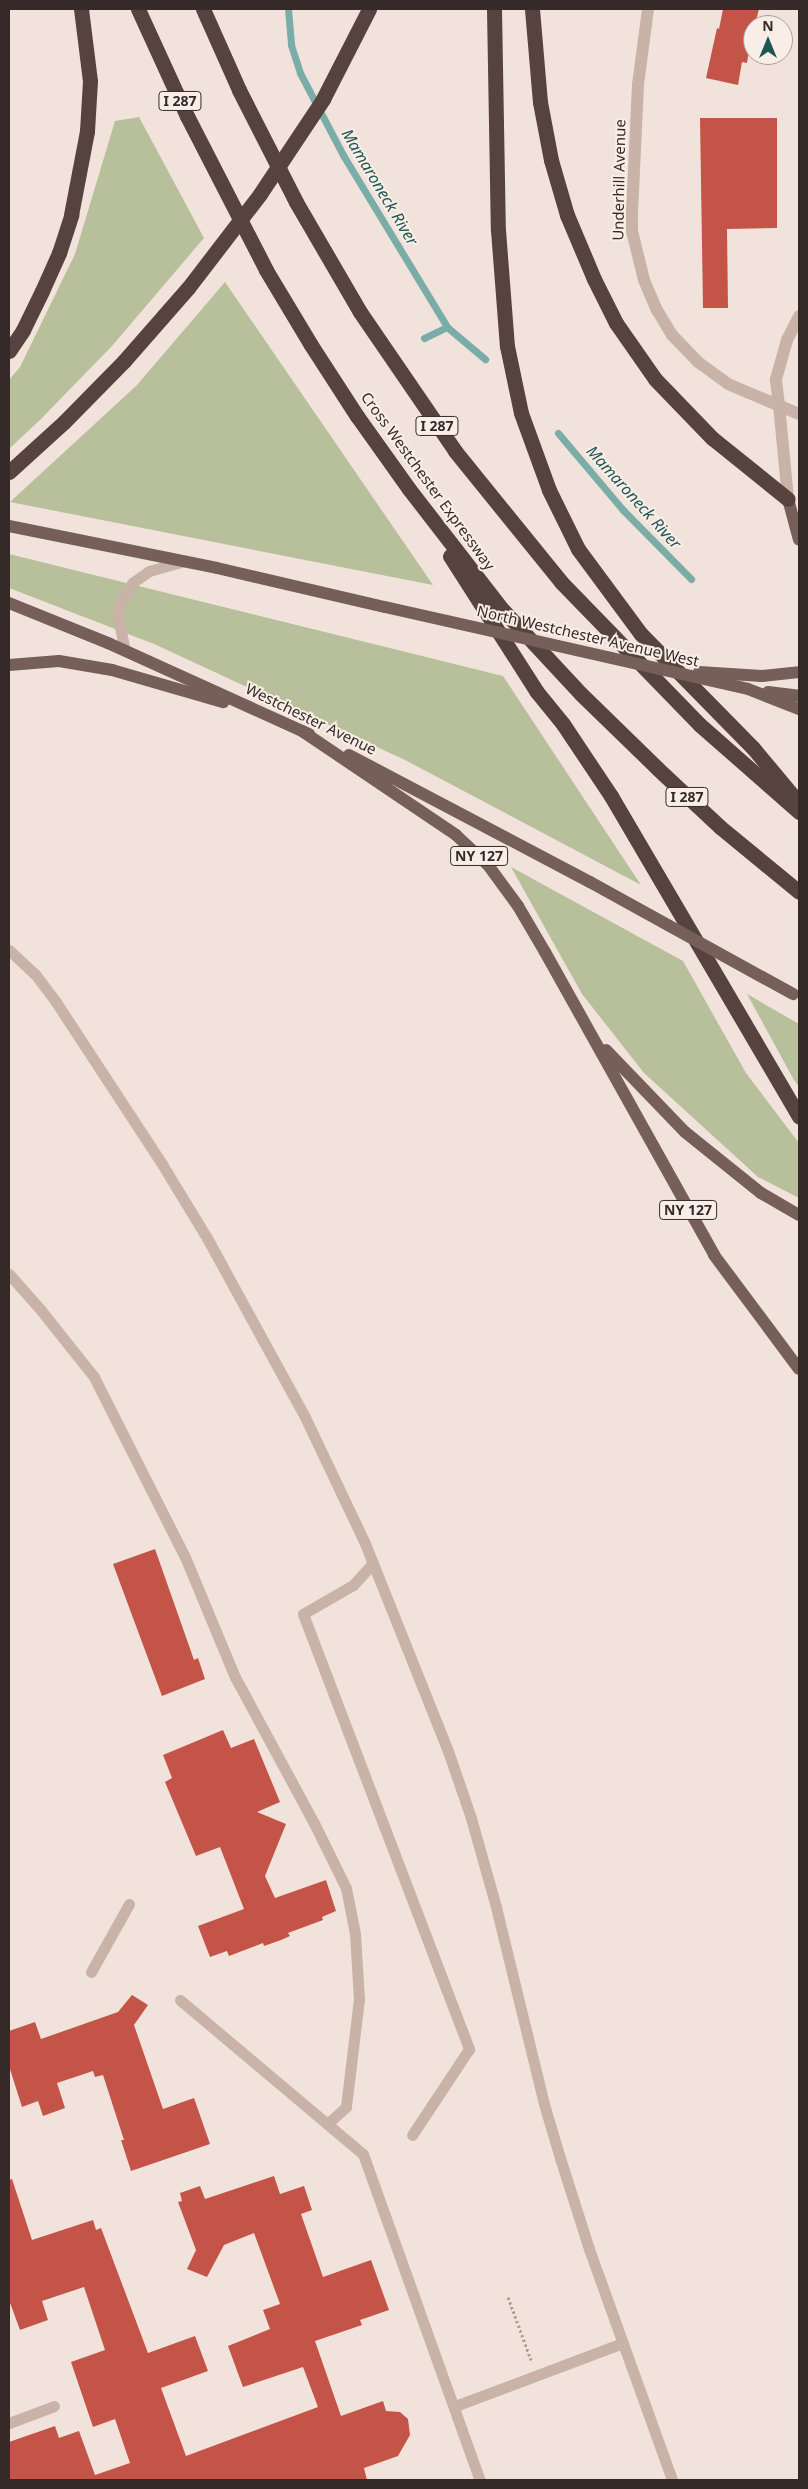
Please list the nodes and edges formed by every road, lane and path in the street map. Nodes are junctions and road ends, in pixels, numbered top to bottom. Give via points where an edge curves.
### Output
1 (81, 9) edge
2 (138, 9) edge
3 (203, 9) edge
4 (369, 9) edge
5 (494, 9) edge
6 (532, 9) edge
7 (648, 9) edge
8 (799, 316) edge
9 (9, 351) edge
10 (779, 406) junction
11 (799, 414) edge
12 (9, 472) edge
13 (409, 489) junction
14 (788, 499) junction
15 (9, 526) edge
16 (799, 540) edge
17 (183, 561) junction
18 (9, 603) edge
19 (125, 651) junction
20 (9, 665) edge
21 (664, 669) junction
22 (799, 672) edge
23 (799, 696) edge
24 (778, 697) junction
25 (799, 709) edge
26 (270, 716) junction
27 (302, 731) junction
28 (799, 803) edge
29 (799, 812) edge
30 (799, 892) edge
31 (9, 950) edge
32 (796, 995) edge
33 (596, 1040) junction
34 (799, 1117) edge
35 (799, 1215) edge
36 (9, 1274) edge
37 (799, 1369) edge
38 (373, 1563) junction
39 (129, 1904) dead end
40 (91, 1972) dead end
41 (180, 2000) dead end
42 (327, 2124) junction
43 (412, 2135) dead end
44 (508, 2297) dead end
45 (623, 2343) junction
46 (536, 2376) junction
47 (54, 2406) dead end
48 (455, 2406) junction
49 (9, 2423) edge
50 (480, 2480) edge
51 (672, 2480) edge

1 - 9 highway via 90,81 87,131 71,215 42,291
2 - 13 highway, Cross Westchester Expressway / I 287 via 187,116 266,270 357,416
3 - 29 highway, I 287 via 239,90 296,202 360,312 455,451 561,582 700,725
4 - 12 highway, bridge via 322,99 260,194 188,288 124,361
5 - 28 highway via 498,230 507,346 522,413 549,490 578,549 641,634 753,748
6 - 14 highway via 540,102 551,160 567,215 616,323 656,378 712,438
7 - 10 street, Underhill Avenue via 638,85 632,224 635,250 644,280 672,335 698,362 728,384
8 - 10 street via 787,340 776,379
10 - 11 street, Underhill Avenue
10 - 14 street
13 - 30 highway, Cross Westchester Expressway / I 287 via 501,608 582,694 720,827
13 - 34 highway via 526,676 611,796
14 - 16 main road
15 - 17 main road
17 - 19 lane via 149,571 132,583 119,605 118,619
17 - 21 main road, North Westchester Avenue West, bridge
18 - 19 main road, Westchester Avenue
19 - 26 main road, Westchester Avenue
20 - 26 main road via 59,660 112,670
21 - 22 main road, bridge via 762,676
21 - 24 main road, North Westchester Avenue West, bridge
23 - 24 main road
24 - 25 main road
26 - 27 main road, Westchester Avenue
27 - 32 main road, Westchester Avenue, bridge via 416,788
27 - 33 main road, NY 127 via 456,835 488,865 518,906
31 - 38 lane via 35,974 56,1002 152,1147 207,1238 305,1417
33 - 35 main road via 685,1132 761,1193
33 - 37 main road, NY 127 via 714,1255
36 - 42 lane via 94,1377 185,1557 234,1676 346,1888 354,1934 359,1998 346,2107
38 - 43 lane via 353,1585 303,1614 469,2049
38 - 45 lane via 471,1818 546,2113
39 - 40 lane
41 - 42 lane
42 - 48 lane via 363,2154
44 - 46 path
45 - 46 lane
45 - 51 lane
46 - 48 lane
47 - 49 lane
48 - 50 lane

